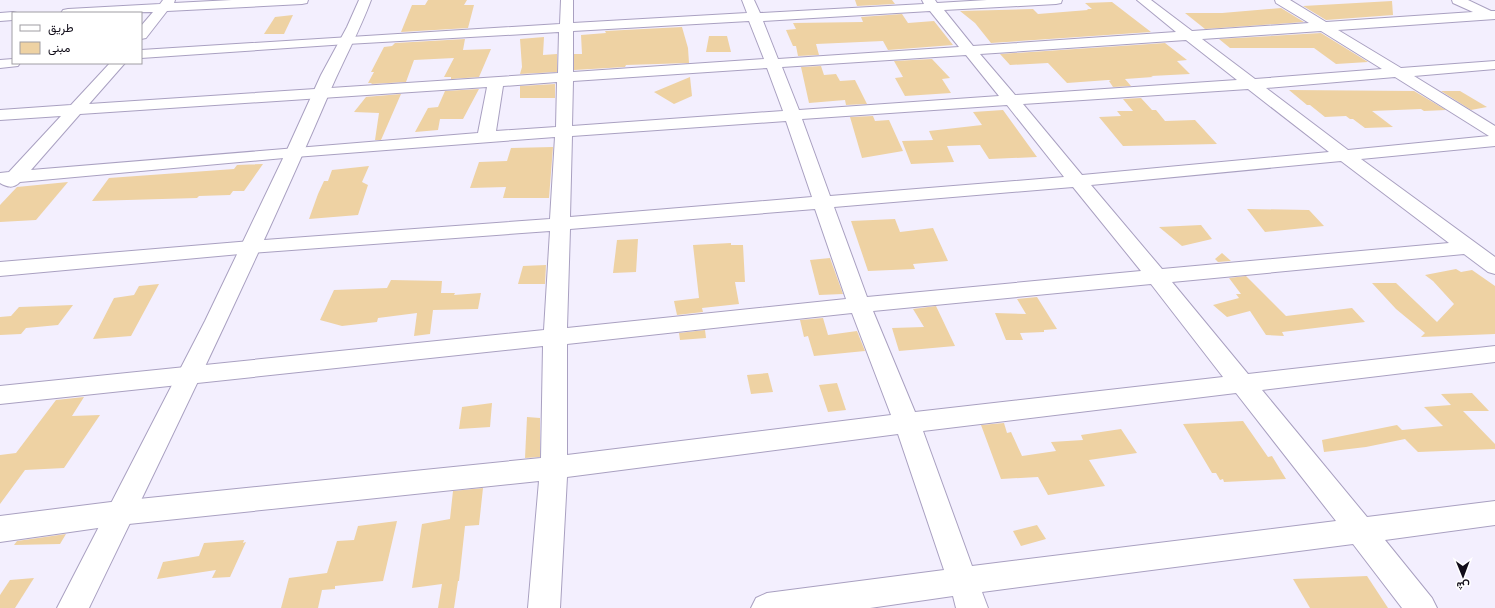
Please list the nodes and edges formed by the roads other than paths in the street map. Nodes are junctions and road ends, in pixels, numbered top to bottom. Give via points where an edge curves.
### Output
1 (302, 0) edge
2 (365, 0) edge
3 (567, 0) edge
4 (1056, 0) edge
5 (1143, 0) edge
6 (1281, 0) edge
7 (1458, 0) edge
8 (167, 4) edge
9 (932, 4) edge
10 (752, 9) edge
11 (79, 12) edge
12 (1492, 15) edge
13 (12, 16) edge
14 (0, 17) edge
15 (1324, 26) junction
16 (567, 28) junction
17 (142, 34) edge
18 (1189, 35) junction
19 (347, 40) junction
20 (970, 50) junction
21 (142, 54) edge
22 (12, 63) edge
23 (772, 63) junction
24 (0, 64) edge
25 (117, 64) edge
26 (1495, 65) edge
27 (1397, 72) junction
28 (566, 76) junction
29 (496, 80) junction
30 (1252, 84) junction
31 (321, 92) junction
32 (1012, 101) junction
33 (76, 110) junction
34 (0, 115) edge
35 (793, 116) junction
36 (564, 132) junction
37 (1495, 133) edge
38 (486, 138) junction
39 (1495, 141) edge
40 (295, 152) junction
41 (1345, 156) junction
42 (8, 177) edge
43 (1078, 181) junction
44 (0, 193) edge
45 (822, 202) junction
46 (560, 224) junction
47 (251, 247) junction
48 (1468, 247) junction
49 (1495, 267) edge
50 (0, 270) edge
51 (1156, 276) junction
52 (860, 305) junction
53 (555, 338) junction
54 (1495, 354) edge
55 (187, 376) junction
56 (1241, 383) junction
57 (0, 396) edge
58 (907, 423) junction
59 (554, 468) junction
60 (119, 513) junction
61 (1495, 513) edge
62 (0, 529) edge
63 (1360, 530) junction
64 (962, 581) junction
65 (73, 608) edge
66 (544, 608) edge
67 (767, 608) edge
68 (972, 608) edge
69 (1421, 608) edge

1 - 8 street
2 - 19 street
3 - 16 street
4 - 9 street
5 - 18 street
6 - 15 street
7 - 12 street
8 - 11 street
8 - 17 street
9 - 10 street
9 - 20 street
10 - 16 street
10 - 23 street
12 - 15 street
13 - 14 street
15 - 18 street
15 - 27 street
16 - 19 street
16 - 28 street
18 - 20 street
18 - 30 street
19 - 21 street
19 - 31 street
20 - 23 street
20 - 32 street
22 - 24 street
23 - 28 street
23 - 35 street
25 - 33 street
26 - 27 street
27 - 30 street
27 - 37 street
28 - 29 street
28 - 36 street
29 - 31 street
29 - 38 street
30 - 32 street
30 - 41 street
31 - 33 street
31 - 40 street
32 - 35 street
32 - 43 street
33 - 34 street
33 - 42 street
35 - 36 street
35 - 45 street
36 - 38 street
36 - 46 street
38 - 40 street
39 - 41 street
40 - 42 street
40 - 47 street
41 - 43 street
41 - 48 street
42 - 44 street
43 - 45 street
43 - 51 street
45 - 46 street
45 - 52 street
46 - 47 street
46 - 53 street
47 - 50 street
47 - 55 street
48 - 49 street
48 - 51 street
51 - 52 street
51 - 56 street
52 - 53 street
52 - 58 street
53 - 55 street
53 - 59 street
54 - 56 street
55 - 57 street
55 - 60 street
56 - 58 street
56 - 63 street
58 - 59 street
58 - 64 street
59 - 60 street
59 - 66 street
60 - 62 street
60 - 65 street
61 - 63 street
63 - 64 street
63 - 69 street
64 - 67 street
64 - 68 street

